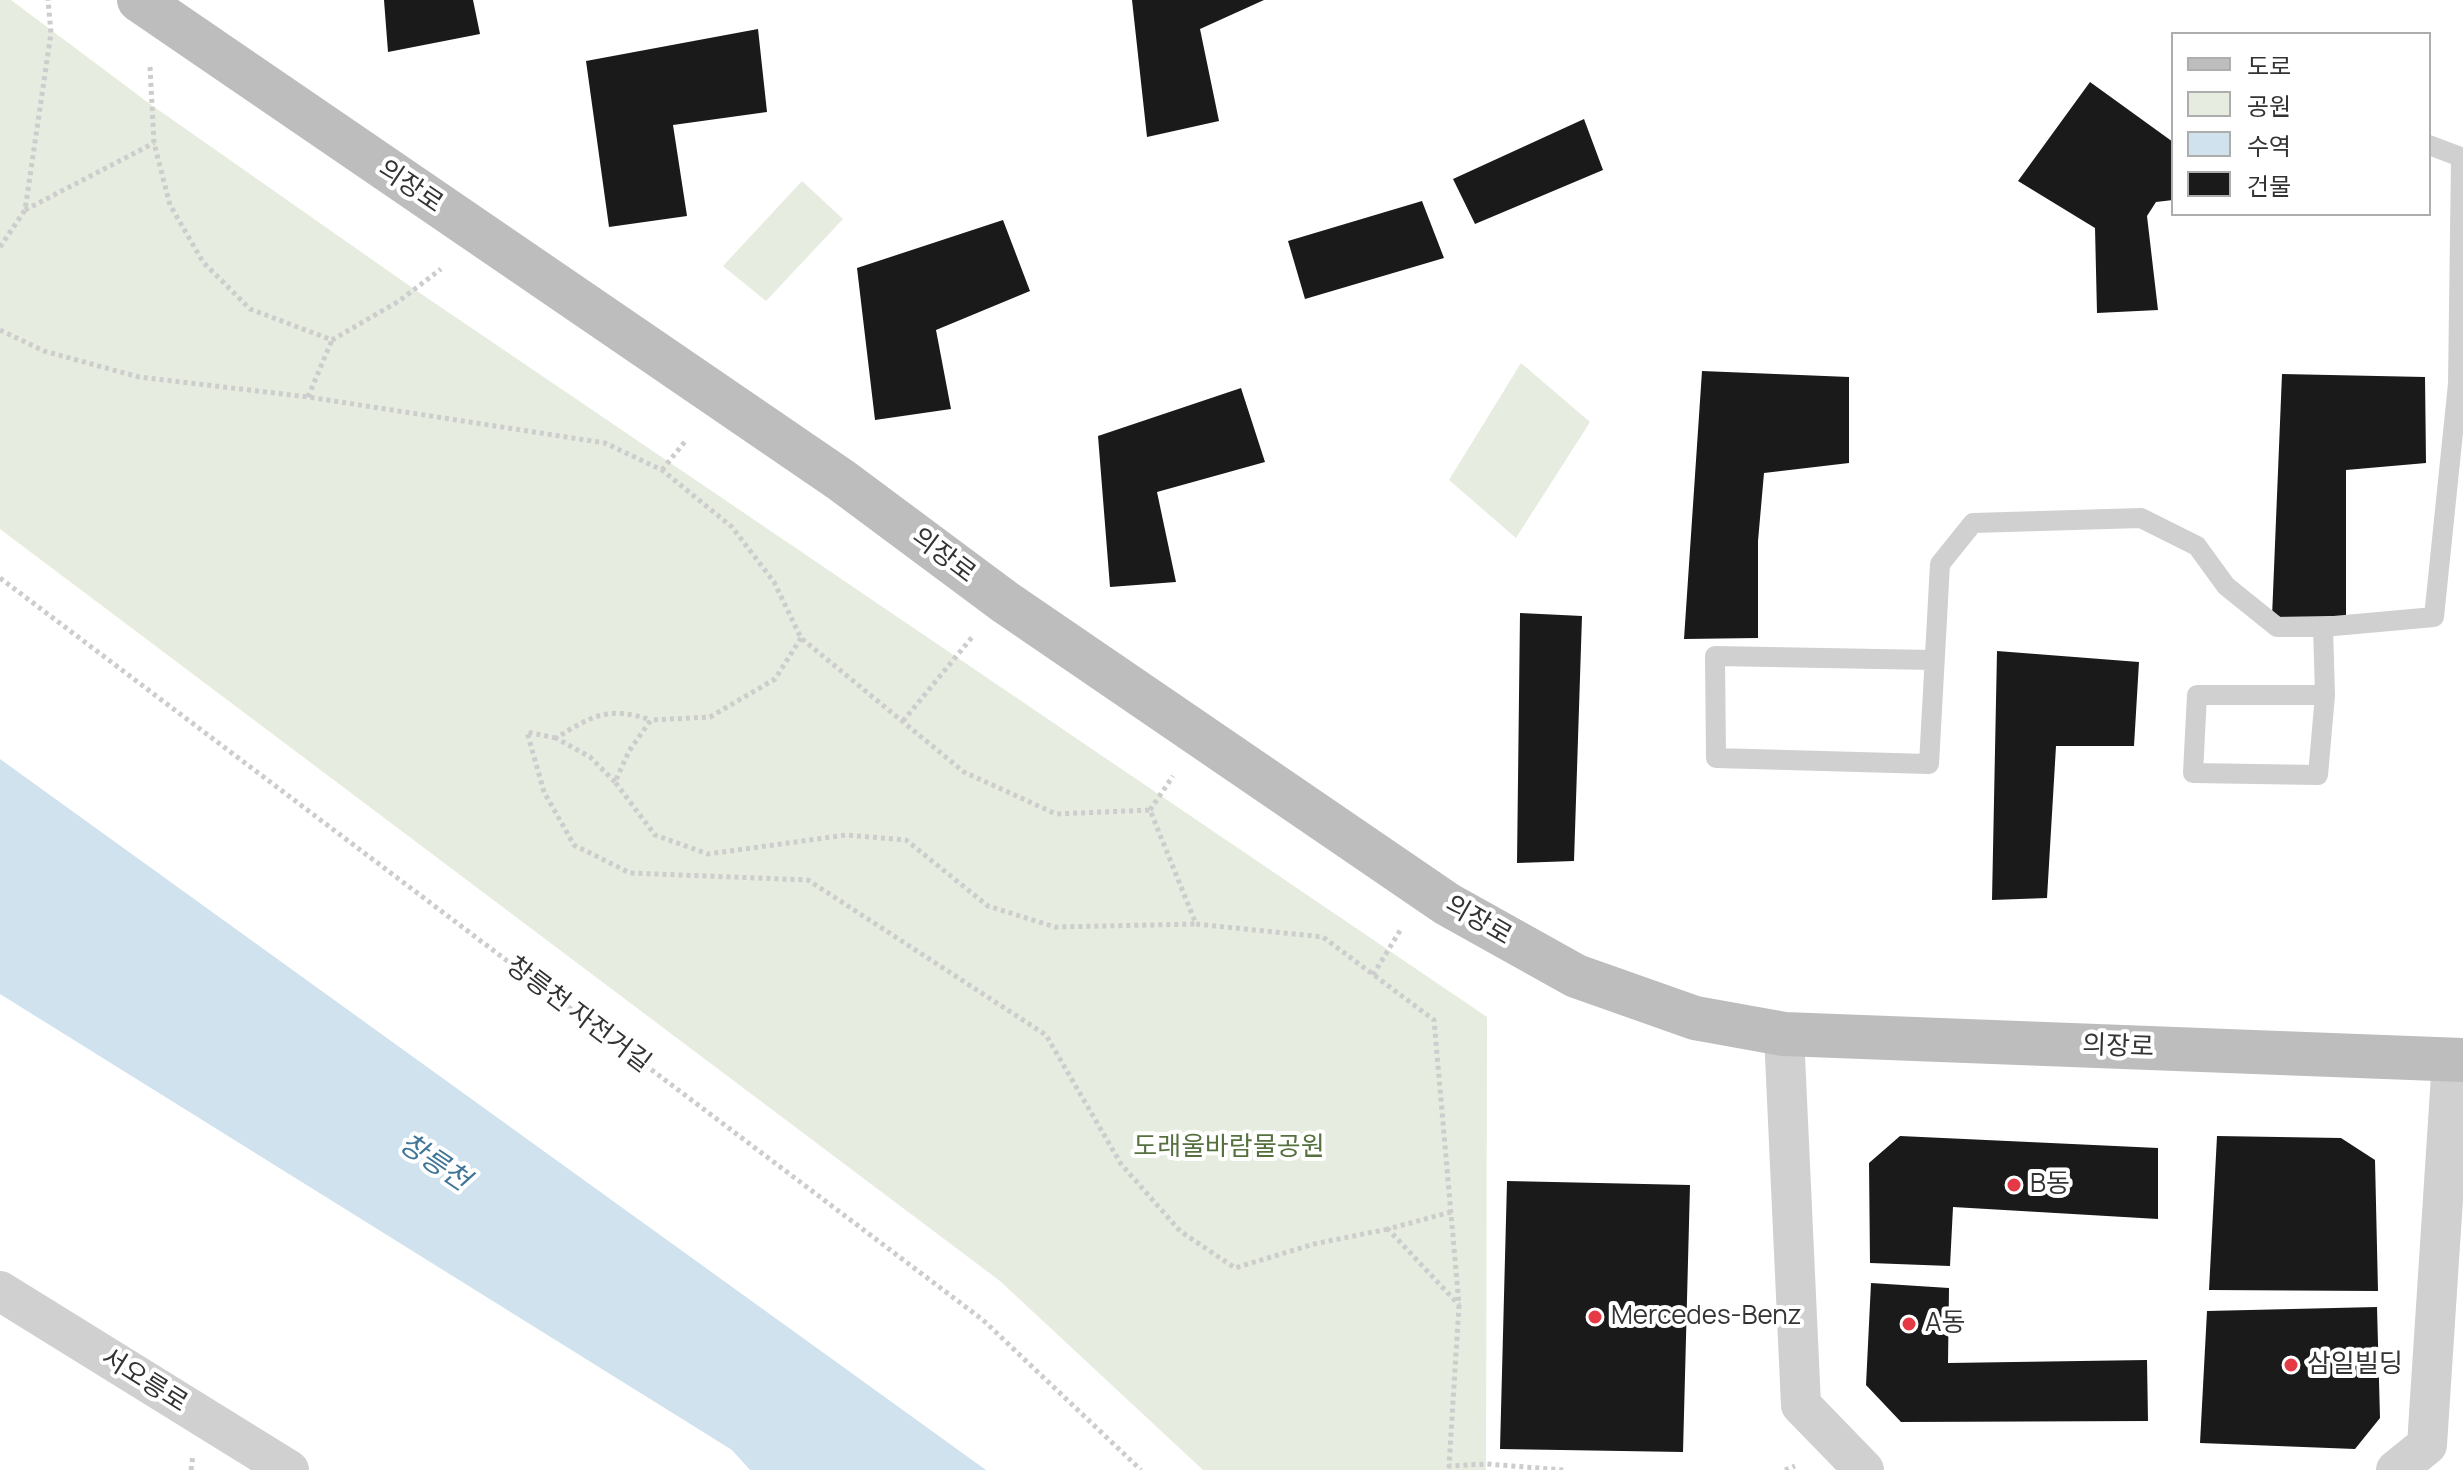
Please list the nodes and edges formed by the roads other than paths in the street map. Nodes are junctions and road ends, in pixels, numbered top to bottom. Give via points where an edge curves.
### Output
1 (139, 0) edge
2 (2431, 146) edge
3 (2462, 158) edge
4 (2460, 384) edge
5 (2323, 627) junction
6 (1932, 660) junction
7 (2325, 695) junction
8 (1784, 1034) junction
9 (2458, 1060) edge
10 (0, 1291) edge
11 (289, 1470) edge
12 (1864, 1470) edge
13 (2396, 1470) edge

1 - 8 street, 의장로 via 841,480 1005,602 1447,904 1576,976 1695,1018
2 - 3 lane
3 - 4 lane
4 - 5 lane via 2434,617
5 - 6 lane via 2277,627 2226,586 2197,546 2141,518 1973,523 1940,564
5 - 7 lane
6 - 6 lane via 1929,764 1716,758 1715,656
7 - 7 lane via 2318,775 2193,773 2197,695
8 - 9 street, 의장로
8 - 12 street via 1801,1405
9 - 13 street, 의장로 via 2427,1445
10 - 11 street, 서오릉로

